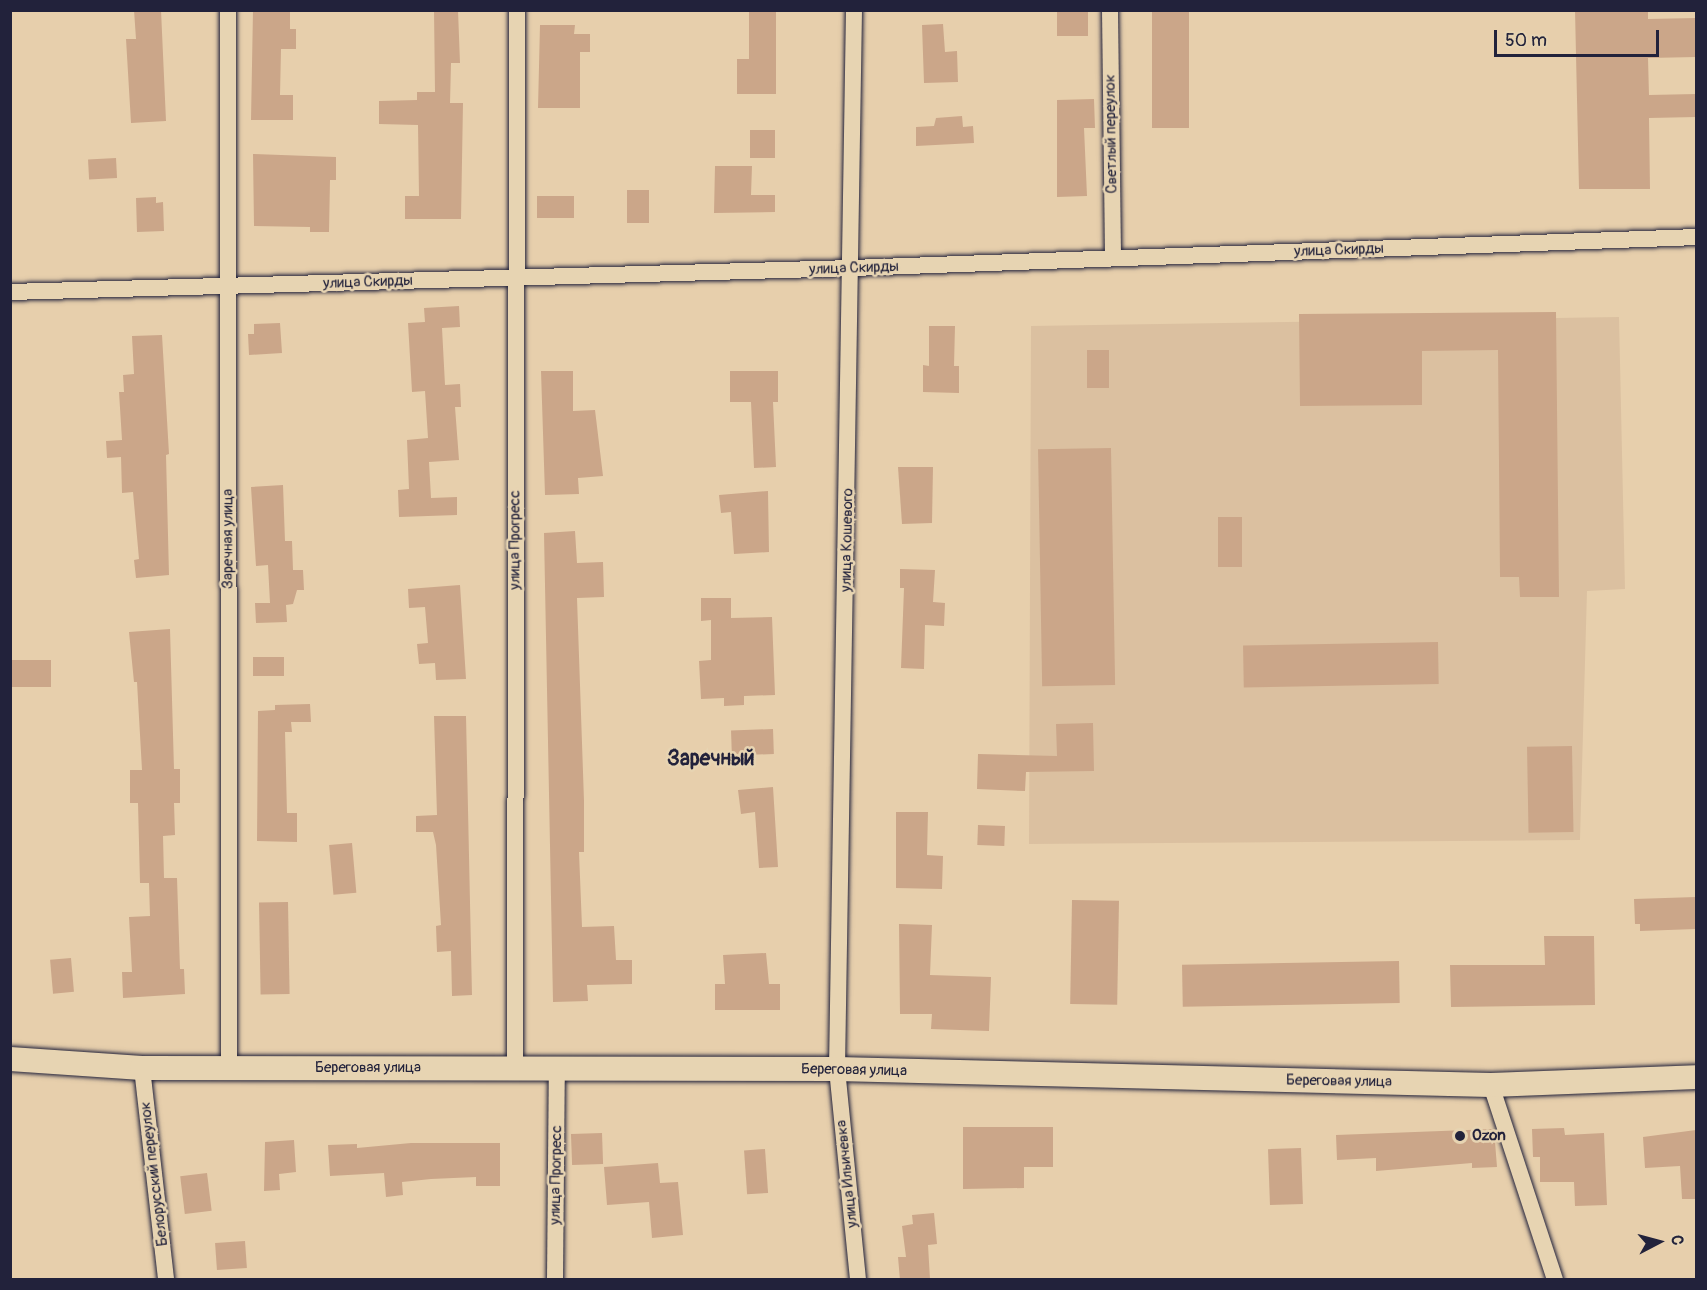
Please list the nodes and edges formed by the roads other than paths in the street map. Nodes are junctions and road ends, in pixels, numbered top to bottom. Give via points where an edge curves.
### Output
1 (228, 10) edge
2 (517, 10) edge
3 (854, 10) edge
4 (1110, 10) edge
5 (1696, 237) edge
6 (1113, 258) junction
7 (852, 268) junction
8 (516, 278) junction
9 (227, 286) junction
10 (10, 292) edge
11 (10, 1059) edge
12 (142, 1068) junction
13 (229, 1068) junction
14 (515, 1069) junction
15 (837, 1069) junction
16 (557, 1071) junction
17 (1696, 1077) edge
18 (1491, 1085) junction
19 (166, 1280) edge
20 (555, 1280) edge
21 (858, 1280) edge
22 (1555, 1280) edge

1 - 9 street, Заречная улица
2 - 8 street, улица Прогресс
3 - 7 street, улица Кошевого
4 - 6 street, Светлый переулок
5 - 6 street, улица Скирды
6 - 7 street, улица Скирды
7 - 8 street, улица Скирды
7 - 15 street, улица Кошевого
8 - 9 street, улица Скирды
8 - 14 street, улица Прогресс
9 - 10 street, улица Скирды
9 - 13 street, Заречная улица
11 - 12 main road, Береговая улица
12 - 13 main road, Береговая улица
12 - 19 street, Белорусский переулок
13 - 14 main road, Береговая улица
14 - 16 main road, Береговая улица
15 - 16 main road, Береговая улица
15 - 18 main road, Береговая улица
15 - 21 street, улица Ильичевка
16 - 20 street, улица Прогресс
17 - 18 main road, Береговая улица
18 - 22 street

